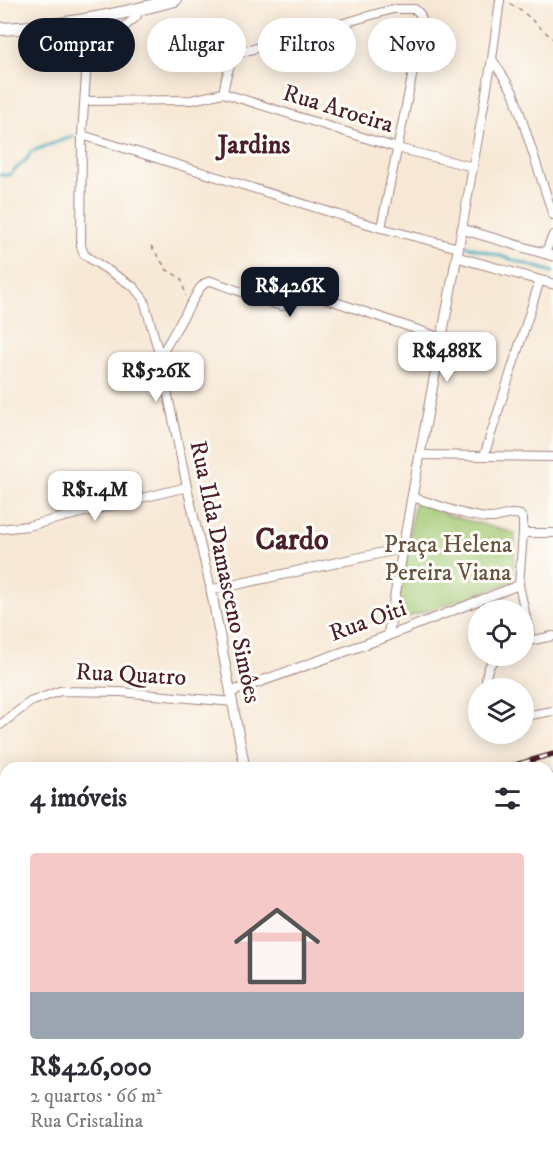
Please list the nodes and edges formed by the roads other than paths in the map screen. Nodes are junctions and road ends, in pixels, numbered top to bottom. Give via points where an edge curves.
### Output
1 (175, 0) edge
2 (500, 0) edge
3 (159, 2) edge
4 (141, 8) junction
5 (91, 18) edge
6 (135, 18) edge
7 (18, 28) edge
8 (0, 29) edge
9 (492, 59) junction
10 (86, 72) edge
11 (223, 93) junction
12 (84, 100) junction
13 (82, 135) junction
14 (397, 148) junction
15 (473, 167) junction
16 (553, 215) edge
17 (381, 228) junction
18 (462, 229) junction
19 (553, 235) edge
20 (458, 253) junction
21 (549, 255) edge
22 (540, 280) junction
23 (553, 284) edge
24 (442, 338) junction
25 (160, 357) junction
26 (420, 455) junction
27 (484, 456) junction
28 (553, 457) edge
29 (187, 486) junction
30 (412, 497) junction
31 (0, 529) edge
32 (523, 533) junction
33 (553, 533) edge
34 (404, 548) junction
35 (519, 585) junction
36 (211, 590) junction
37 (521, 600) edge
38 (388, 636) junction
39 (553, 636) edge
40 (534, 640) edge
41 (232, 697) junction
42 (553, 711) edge
43 (534, 714) edge
44 (0, 725) edge
45 (244, 762) edge

1 - 3 main road
2 - 9 street
3 - 4 main road
4 - 5 main road
4 - 6 street
7 - 8 main road
9 - 15 street
9 - 16 street via 517,104
10 - 12 street, Rua Ilda Damasceno Simôes
11 - 12 street via 192,100
11 - 14 street, Rua Aroeira
11 - 14 street via 233,58 239,52 393,9 415,9 423,23
12 - 13 street, Rua Ilda Damasceno Simôes
13 - 17 street
13 - 25 street, Rua Ilda Damasceno Simôes via 81,246 89,258 139,292
14 - 15 street, Rua Aroeira
14 - 17 street
15 - 18 street
17 - 20 street
18 - 20 street
18 - 21 street
19 - 21 street
20 - 22 street
20 - 24 street
22 - 23 street
22 - 27 street
24 - 25 street via 305,292 298,293 292,304 281,306 210,281 200,288
24 - 26 street
25 - 29 street, Rua Ilda Damasceno Simôes
26 - 27 street
26 - 30 street
27 - 28 street
29 - 31 street via 28,526
29 - 36 street, Rua Ilda Damasceno Simôes
30 - 32 street via 492,519 520,514
30 - 34 street
32 - 33 street
32 - 35 street
34 - 36 street
34 - 38 street
35 - 37 street
35 - 38 street, Rua Oiti
36 - 41 street, Rua Ilda Damasceno Simôes
38 - 41 street, Rua Oiti
39 - 40 street
41 - 44 street, Rua Quatro via 60,691 30,702
41 - 45 street, Rua Ilda Damasceno Simôes
42 - 43 street

